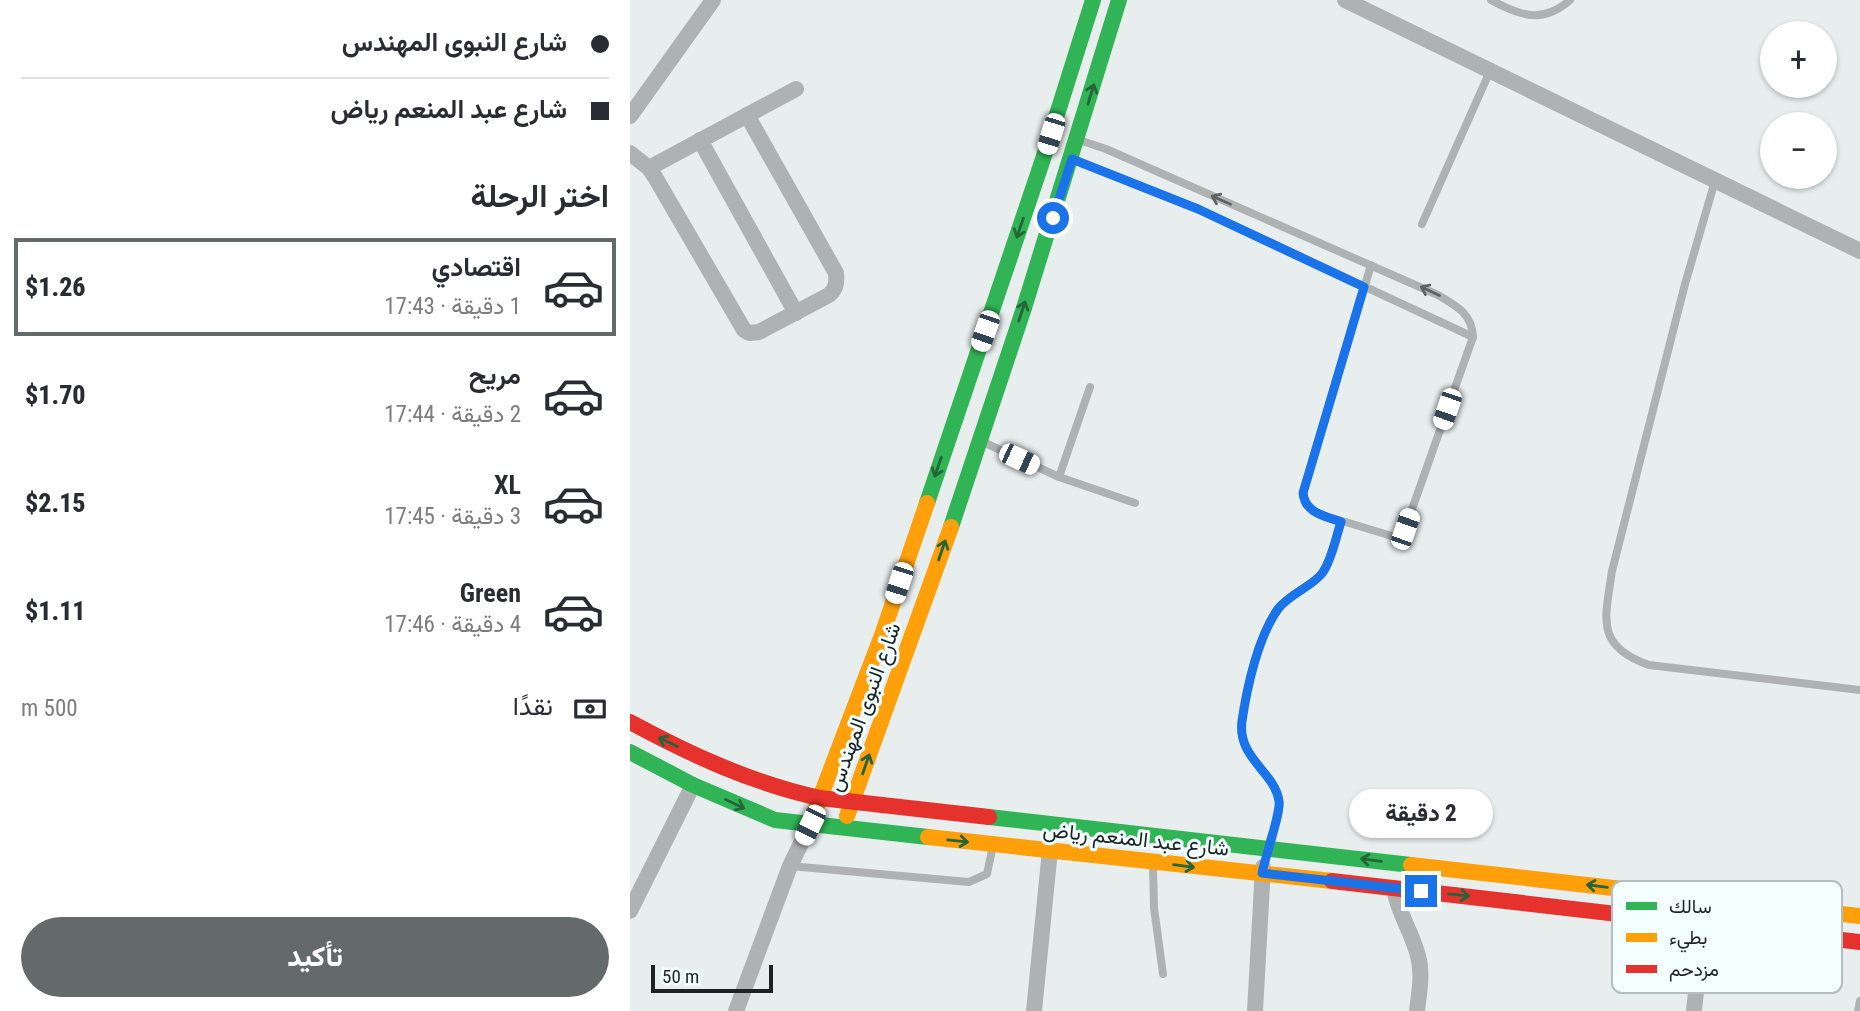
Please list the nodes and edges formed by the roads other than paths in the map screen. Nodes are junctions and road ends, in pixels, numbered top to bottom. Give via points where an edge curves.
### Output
1 (713, 0) edge
2 (1093, 0) edge
3 (1119, 0) edge
4 (1345, 0) edge
5 (1491, 0) edge
6 (1570, 0) edge
7 (1075, 59) junction
8 (1099, 68) junction
9 (1490, 71) junction
10 (796, 89) dead end
11 (747, 115) junction
12 (630, 116) edge
13 (1078, 139) junction
14 (700, 141) junction
15 (630, 153) edge
16 (1043, 159) junction
17 (1070, 164) junction
18 (649, 168) junction
19 (1715, 181) junction
20 (1246, 211) junction
21 (1422, 224) dead end
22 (1241, 229) junction
23 (1860, 251) edge
24 (1371, 265) junction
25 (1364, 287) junction
26 (796, 313) junction
27 (1473, 337) junction
28 (1090, 387) dead end
29 (951, 428) junction
30 (980, 441) junction
31 (1059, 477) junction
32 (1135, 503) dead end
33 (1341, 522) junction
34 (1860, 690) edge
35 (630, 722) edge
36 (630, 752) edge
37 (693, 785) junction
38 (820, 797) junction
39 (853, 800) junction
40 (810, 825) junction
41 (843, 829) junction
42 (1155, 835) junction
43 (993, 845) junction
44 (1267, 848) junction
45 (1050, 850) junction
46 (1153, 862) junction
47 (790, 866) junction
48 (1262, 873) junction
49 (1612, 887) edge
50 (1394, 889) junction
51 (630, 911) edge
52 (1612, 913) edge
53 (1842, 914) edge
54 (1860, 916) edge
55 (1842, 940) edge
56 (1860, 942) edge
57 (1163, 974) dead end
58 (1696, 993) edge
59 (1860, 1001) edge
60 (736, 1011) edge
61 (1034, 1011) edge
62 (1255, 1011) edge
63 (1417, 1011) edge
64 (1694, 1011) edge
65 (1858, 1011) edge

1 - 12 street
2 - 7 main road, شارع النبوى المهندس
3 - 8 main road, شارع النبوى المهندس
4 - 9 street
5 - 6 lane via 1505,8 1544,16
7 - 8 main road
7 - 16 main road, شارع النبوى المهندس
13 -> 8 main road, شارع النبوى المهندس
9 - 19 street
9 - 21 lane
10 - 11 street
11 - 14 street
11 - 26 street via 836,273 833,291
13 - 17 main road, شارع النبوى المهندس
20 -> 13 lane
14 - 18 street
14 - 26 street
15 - 18 street
16 - 17 main road
16 -> 29 main road, شارع النبوى المهندس
17 - 22 lane
30 -> 17 main road, شارع النبوى المهندس
18 - 26 street via 744,330 759,332
19 - 23 street
19 - 34 lane via 1612,571 1607,630 1615,648 1649,665
20 - 22 lane
20 - 24 lane
22 - 25 lane
24 - 25 lane
27 -> 24 lane via 1470,320 1457,306
25 - 27 lane
25 - 33 lane via 1303,493 1310,508
27 - 33 lane via 1403,533 1395,537
28 - 31 lane
29 - 30 main road
29 -> 38 main road, شارع النبوى المهندس via 882,635
30 - 31 lane
39 -> 30 main road, شارع النبوى المهندس
31 - 32 lane
33 - 44 lane via 1323,572 1289,597 1269,626 1256,657 1241,723 1244,744 1279,798
38 -> 35 main road, شارع عبد المنعم رياض via 760,783
36 - 37 main road, شارع عبد المنعم رياض
37 -> 40 main road, شارع عبد المنعم رياض via 775,820
37 - 51 street
38 - 39 main road, شارع عبد المنعم رياض
38 - 40 main road, شارع النبوى المهندس
39 - 41 main road, شارع النبوى المهندس
39 - 42 main road, شارع عبد المنعم رياض
40 - 41 main road, شارع عبد المنعم رياض
40 - 47 street
41 -> 43 main road, شارع عبد المنعم رياض
42 - 44 main road, شارع عبد المنعم رياض
42 - 46 main road
43 - 45 main road, شارع عبد المنعم رياض
43 - 47 lane via 986,874 969,882
44 - 48 street
49 -> 44 main road, شارع عبد المنعم رياض
45 - 46 main road, شارع عبد المنعم رياض
45 - 61 street
46 -> 48 main road, شارع عبد المنعم رياض
46 - 57 lane
47 - 60 street
48 - 50 main road, شارع عبد المنعم رياض
48 - 62 street
50 -> 52 main road, شارع عبد المنعم رياض
50 - 63 street via 1419,959
53 - 54 main road, شارع عبد المنعم رياض
55 - 56 main road, شارع عبد المنعم رياض
58 - 64 street
59 - 65 lane

